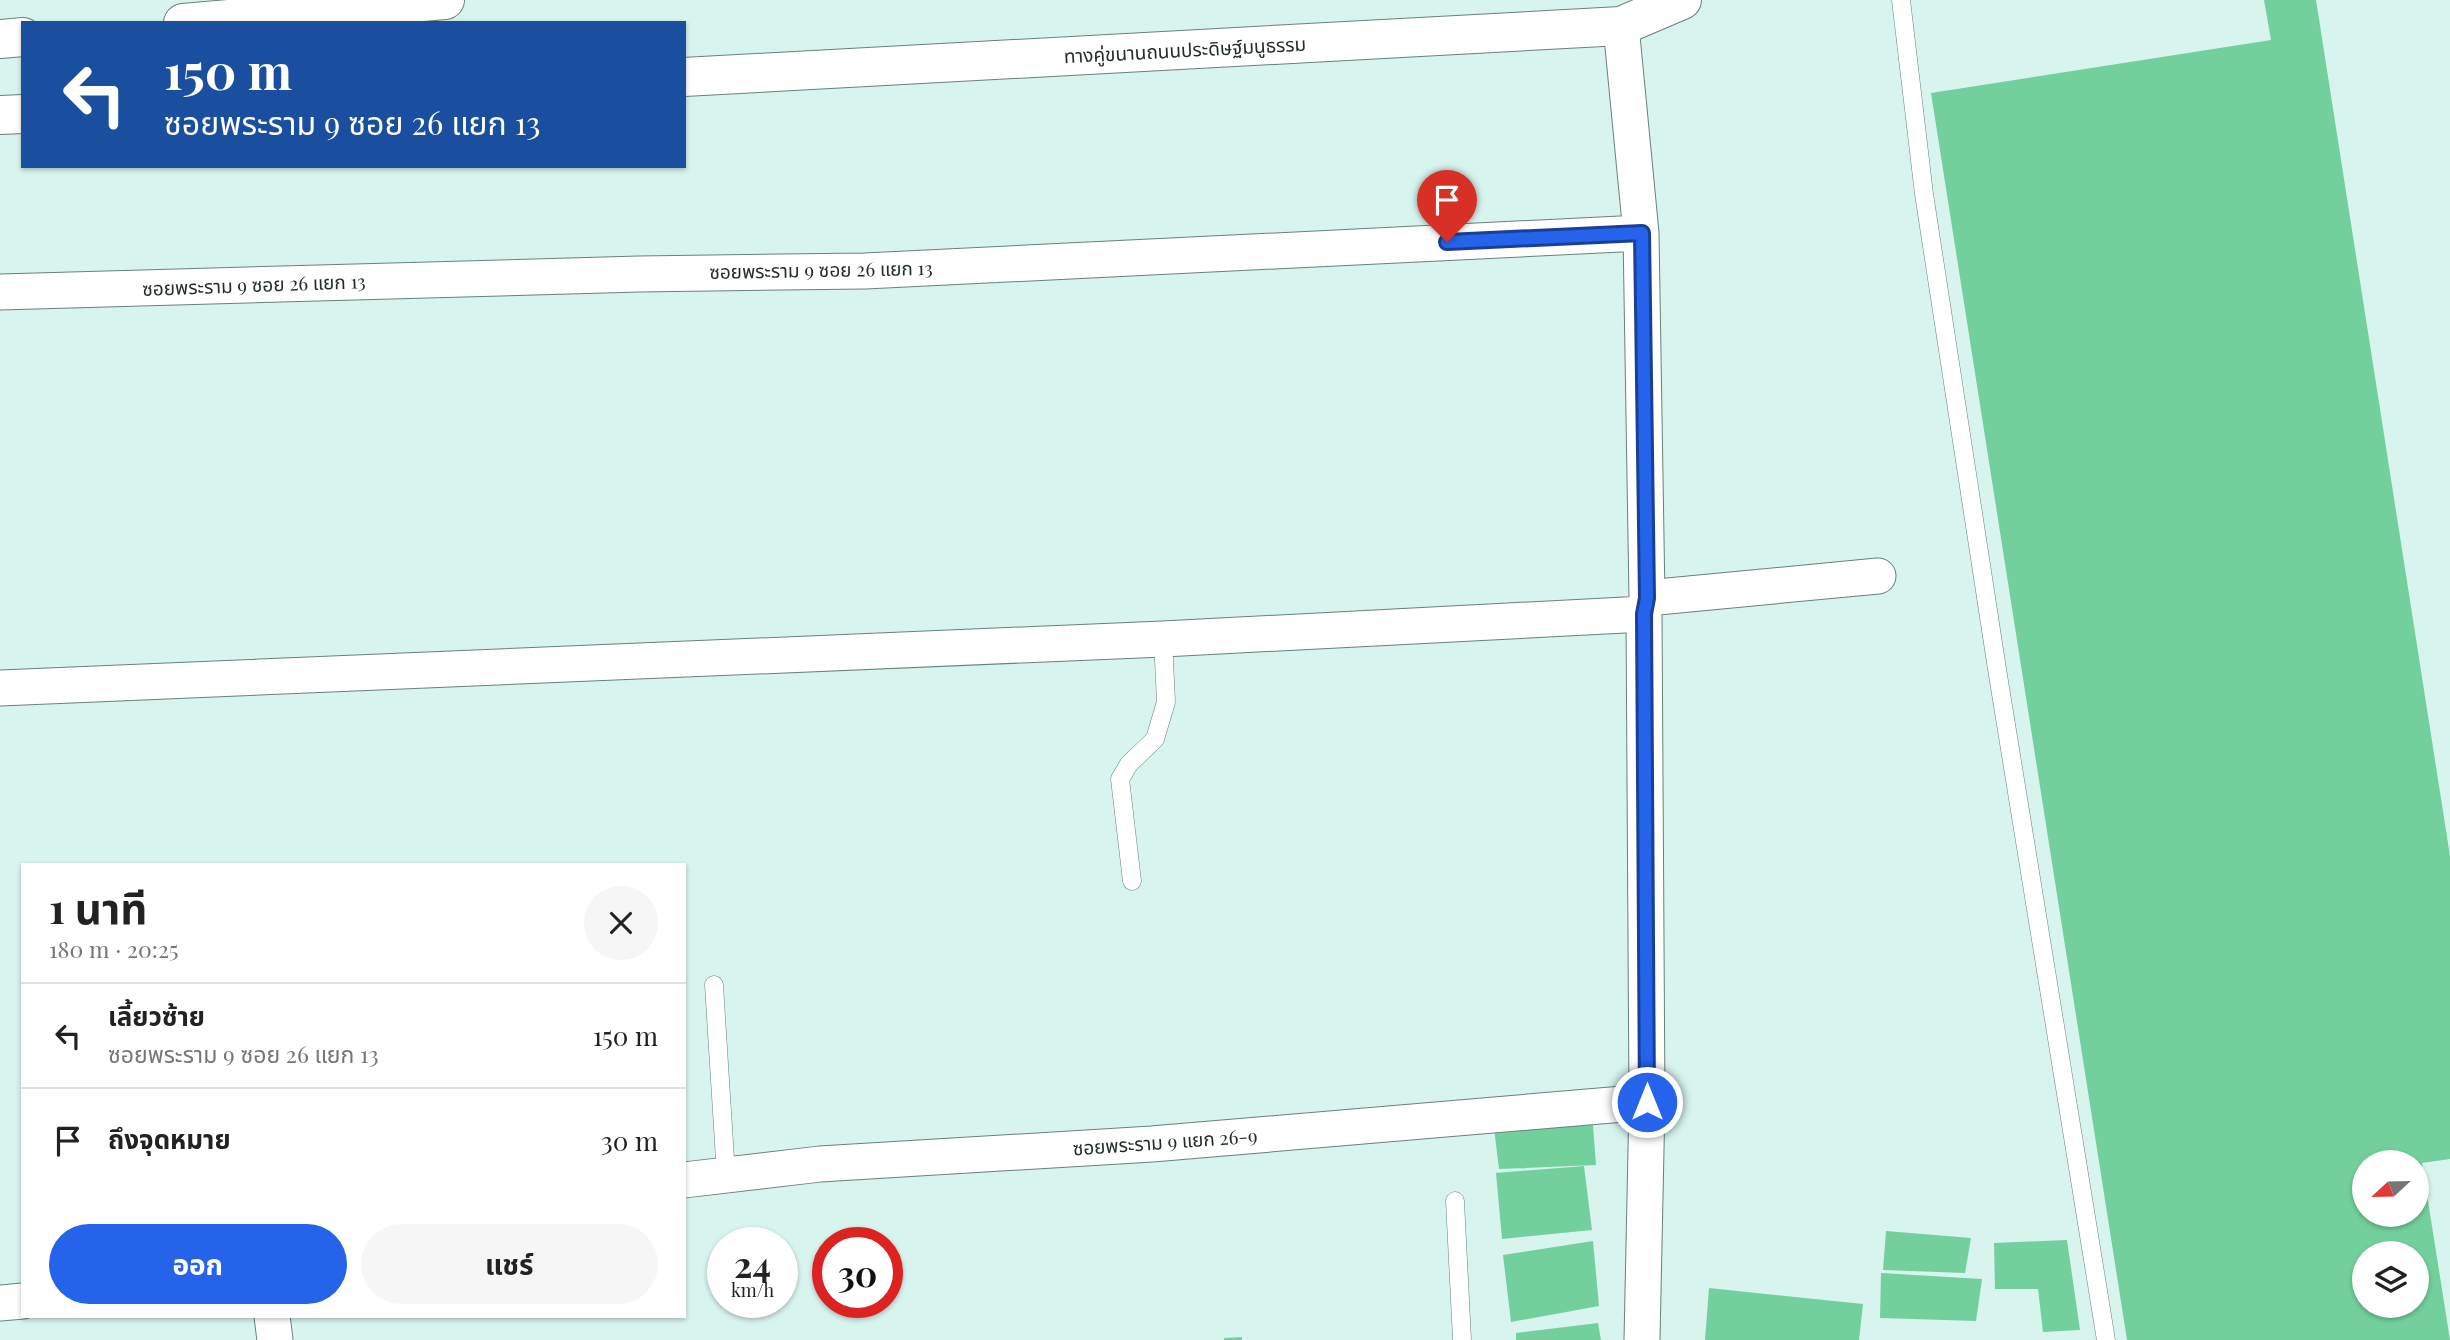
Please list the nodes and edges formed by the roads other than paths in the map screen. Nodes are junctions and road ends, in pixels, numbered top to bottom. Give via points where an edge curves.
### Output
1 (445, 0) edge
2 (1682, 0) edge
3 (1901, 0) edge
4 (206, 21) edge
5 (1621, 26) junction
6 (21, 37) edge
7 (0, 39) edge
8 (686, 77) edge
9 (21, 114) edge
10 (0, 115) edge
11 (1642, 233) junction
12 (0, 292) edge
13 (1878, 576) dead end
14 (1646, 606) junction
15 (1163, 639) junction
16 (0, 688) edge
17 (1132, 881) dead end
18 (714, 985) dead end
19 (1647, 1102) junction
20 (726, 1175) junction
21 (686, 1180) edge
22 (1455, 1201) dead end
23 (21, 1301) edge
24 (0, 1303) edge
25 (272, 1318) edge
26 (275, 1340) edge
27 (1462, 1340) edge
28 (1642, 1340) edge
29 (2106, 1340) edge

1 - 4 street
2 - 5 street, ทางคู่ขนานถนนประดิษฐ์มนูธรรม
3 - 29 lane via 1924,194
5 - 8 street, ทางคู่ขนานถนนประดิษฐ์มนูธรรม
5 - 11 street
6 - 7 street
9 - 10 street
11 - 12 street, ซอยพระราม 9 ซอย 26 แยก 13 via 865,271
11 - 14 street
13 - 14 street
14 - 15 street
14 - 19 street
15 - 16 street
15 - 17 lane via 1166,702 1155,740 1120,779
18 - 20 lane
19 - 20 street, ซอยพระราม 9 แยก 26-9 via 1152,1144 820,1164
19 - 28 street
20 - 21 street, ซอยพระราม 9 แยก 26-9
22 - 27 lane
23 - 24 street
25 - 26 street

